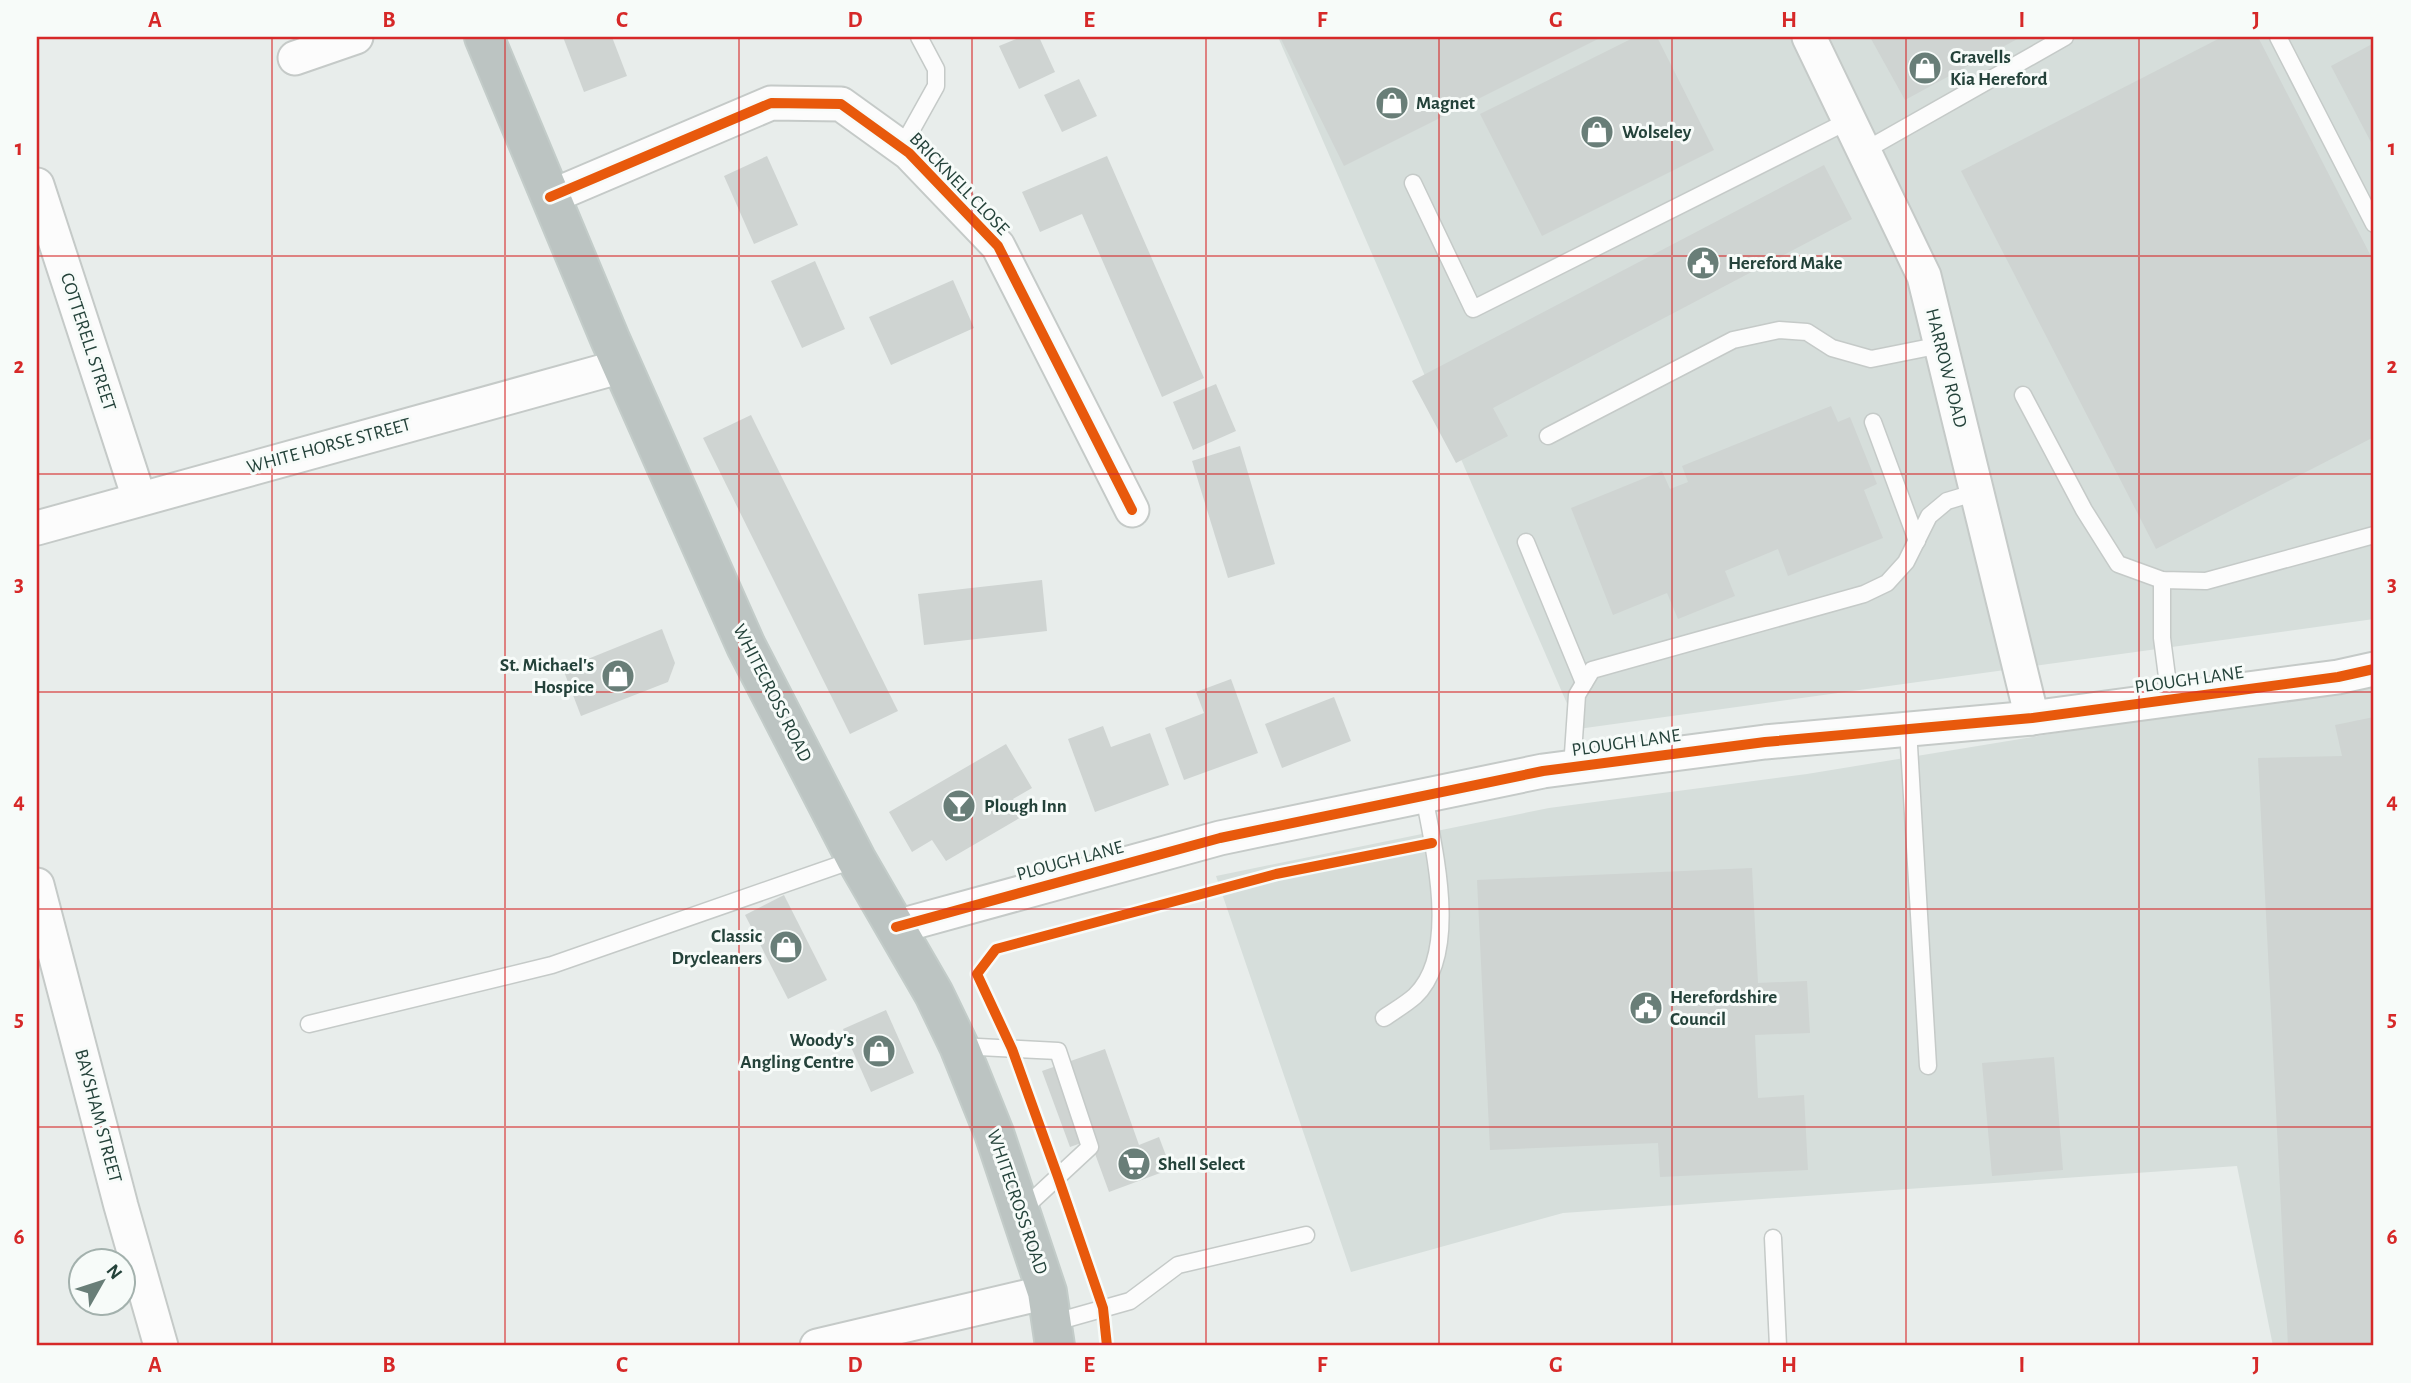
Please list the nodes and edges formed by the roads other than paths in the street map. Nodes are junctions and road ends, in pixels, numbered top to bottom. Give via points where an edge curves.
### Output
1 (356, 37) edge
2 (484, 37) edge
3 (919, 37) edge
4 (1808, 37) edge
5 (2065, 37) edge
6 (2278, 37) edge
7 (295, 58) dead end
8 (1850, 120) junction
9 (902, 148) junction
10 (1864, 151) junction
11 (1413, 183) dead end
12 (37, 185) edge
13 (550, 197) junction
14 (2374, 225) edge
15 (1941, 345) junction
16 (622, 366) junction
17 (2022, 395) dead end
18 (1873, 422) dead end
19 (1548, 436) dead end
20 (1977, 492) junction
21 (139, 498) junction
22 (1132, 510) dead end
23 (37, 528) edge
24 (2374, 535) edge
25 (1917, 541) junction
26 (1526, 542) dead end
27 (2162, 580) junction
28 (2374, 669) edge
29 (1584, 683) junction
30 (2170, 700) junction
31 (2032, 718) junction
32 (1908, 729) junction
33 (1572, 768) junction
34 (1424, 796) junction
35 (856, 859) junction
36 (37, 884) edge
37 (896, 927) junction
38 (1384, 1018) dead end
39 (309, 1024) dead end
40 (959, 1046) junction
41 (1928, 1066) dead end
42 (1021, 1211) junction
43 (1306, 1236) dead end
44 (1773, 1238) dead end
45 (1052, 1320) edge
46 (161, 1346) edge
47 (817, 1346) edge
48 (1778, 1346) edge

1 - 7 street
2 - 13 highway, WHITECROSS ROAD
3 - 9 lane via 936,69 936,86
4 - 8 street, HARROW ROAD
5 - 10 lane
6 - 14 lane
8 - 10 street, HARROW ROAD
8 - 11 lane via 1473,309
9 - 13 street, BRICKNELL CLOSE via 841,104 771,103
9 - 22 street, BRICKNELL CLOSE via 998,246
10 - 15 street, HARROW ROAD via 1924,276
12 - 21 street, COTTERELL STREET
13 - 16 highway, WHITECROSS ROAD
15 - 19 lane via 1871,359 1832,348 1807,331 1779,330 1733,340
15 - 20 street, HARROW ROAD
16 - 21 street, WHITE HORSE STREET
16 - 35 highway, WHITECROSS ROAD via 746,646
17 - 27 lane via 2118,564
18 - 25 lane
20 - 25 lane via 1947,501 1930,516
20 - 31 street, HARROW ROAD
21 - 23 street, WHITE HORSE STREET
24 - 27 lane via 2206,581
25 - 29 lane via 1887,583 1864,594 1601,667 1592,670
26 - 29 lane
27 - 30 lane via 2162,638
28 - 30 street, PLOUGH LANE
29 - 33 lane via 1577,695
30 - 31 street, PLOUGH LANE
31 - 32 street, PLOUGH LANE
32 - 33 street, PLOUGH LANE via 1765,742
32 - 41 lane
33 - 34 street, PLOUGH LANE
34 - 37 street, PLOUGH LANE via 1220,838
34 - 38 lane via 1438,880 1441,933 1433,968 1417,995
35 - 37 highway, WHITECROSS ROAD
35 - 39 lane via 552,965
36 - 46 street, BAYSHAM STREET
37 - 40 highway, WHITECROSS ROAD
40 - 42 highway, WHITECROSS ROAD
40 - 42 lane via 1058,1051 1090,1147
42 - 45 highway, WHITECROSS ROAD
43 - 45 lane via 1178,1265 1130,1301
44 - 48 lane
45 - 47 street

